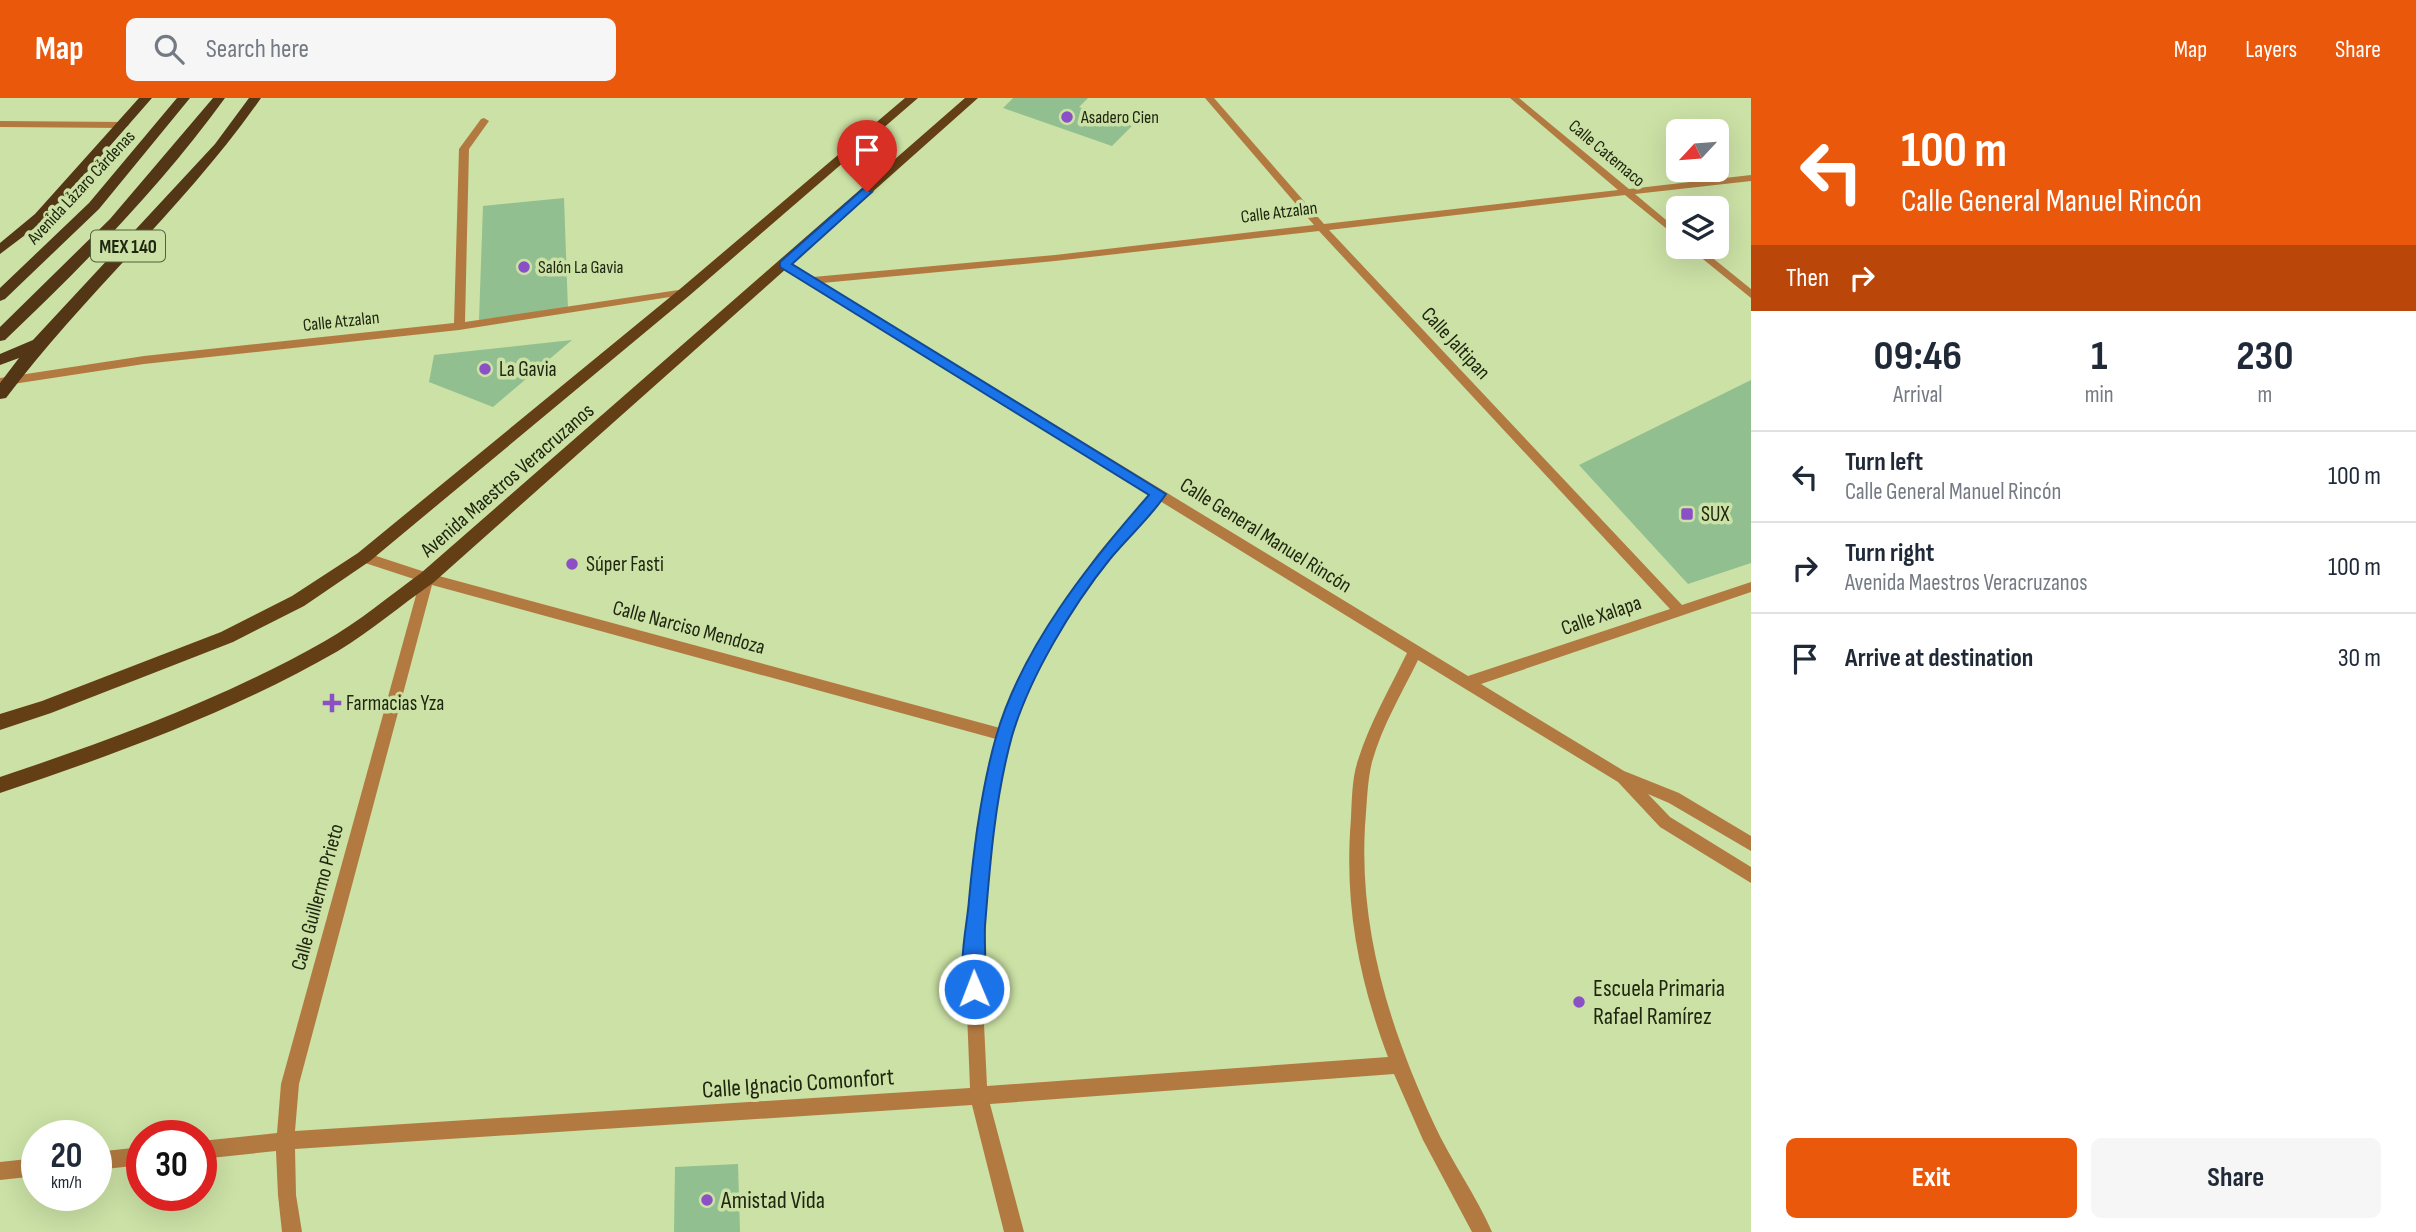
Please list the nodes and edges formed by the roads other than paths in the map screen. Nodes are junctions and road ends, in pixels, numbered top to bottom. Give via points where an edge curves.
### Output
1 (146, 98) edge
2 (184, 98) edge
3 (219, 98) edge
4 (255, 98) edge
5 (912, 98) edge
6 (972, 98) edge
7 (1209, 98) edge
8 (1514, 98) edge
9 (484, 121) dead end
10 (0, 124) edge
11 (124, 125) junction
12 (1751, 178) edge
13 (1625, 191) junction
14 (1319, 225) junction
15 (1666, 225) edge
16 (0, 250) edge
17 (1708, 259) edge
18 (785, 265) junction
19 (811, 281) junction
20 (685, 292) junction
21 (1751, 295) edge
22 (0, 296) edge
23 (459, 326) junction
24 (0, 336) edge
25 (38, 344) junction
26 (0, 360) edge
27 (6, 381) edge
28 (0, 394) edge
29 (1159, 494) junction
30 (364, 557) junction
31 (427, 578) junction
32 (1751, 587) edge
33 (1679, 610) junction
34 (1415, 652) junction
35 (1466, 683) junction
36 (0, 722) edge
37 (1004, 735) junction
38 (1619, 776) junction
39 (0, 785) edge
40 (1751, 844) edge
41 (1751, 876) edge
42 (1399, 1065) junction
43 (979, 1096) junction
44 (283, 1141) junction
45 (217, 1148) edge
46 (21, 1169) edge
47 (0, 1171) edge
48 (292, 1232) edge
49 (1014, 1232) edge
50 (1482, 1232) edge

1 - 11 highway
2 - 22 highway, Avenida Lázaro Cárdenas / MEX 140 via 94,206
3 - 24 highway, MEX 140 via 128,209
4 - 25 highway, MEX 140 via 220,147
5 - 20 main road, Avenida Maestros Veracruzanos
6 - 18 main road, Avenida Maestros Veracruzanos
7 - 14 street, Calle Jaltipan
8 - 13 street, Calle Catemaco
9 - 23 street via 464,149
10 - 11 street
11 - 16 highway via 40,217
12 - 13 street, Calle Atzalan
13 - 14 street, Calle Atzalan
13 - 15 street, Calle Catemaco
14 - 19 street, Calle Atzalan via 1055,258
14 - 33 street, Calle Jaltipan
17 - 21 street
18 - 19 street, Calle General Manuel Rincón
18 - 31 main road, Avenida Maestros Veracruzanos
19 - 29 street, Calle General Manuel Rincón
20 - 23 street, Calle Atzalan
20 - 30 main road, Avenida Maestros Veracruzanos
23 - 27 street, Calle Atzalan via 144,360
25 - 26 highway
25 - 27 highway, MEX 140
27 - 28 highway, MEX 140
29 - 34 street, Calle General Manuel Rincón
29 - 37 street via 1103,557 1063,614
30 - 31 street, Calle Narciso Mendoza
30 - 36 main road, Avenida Maestros Veracruzanos via 298,601 228,637
31 - 37 street, Calle Narciso Mendoza
31 - 39 main road, Avenida Maestros Veracruzanos via 333,644 249,690
31 - 44 street, Calle Guillermo Prieto via 290,1084
32 - 33 street, Calle Xalapa
33 - 35 street, Calle Xalapa
34 - 35 street, Calle General Manuel Rincón
34 - 42 street via 1366,759 1353,849 1364,956
35 - 38 street, Calle General Manuel Rincón
37 - 43 street via 984,830 973,962
38 - 40 street, Calle General Manuel Rincón via 1674,799
38 - 41 street, Calle General Manuel Rincón via 1665,822
42 - 43 street, Calle Ignacio Comonfort
42 - 50 street via 1451,1180
43 - 44 street, Calle Ignacio Comonfort
43 - 49 street
44 - 45 street, Calle Ignacio Comonfort
44 - 48 street, Calle Guillermo Prieto
46 - 47 street

